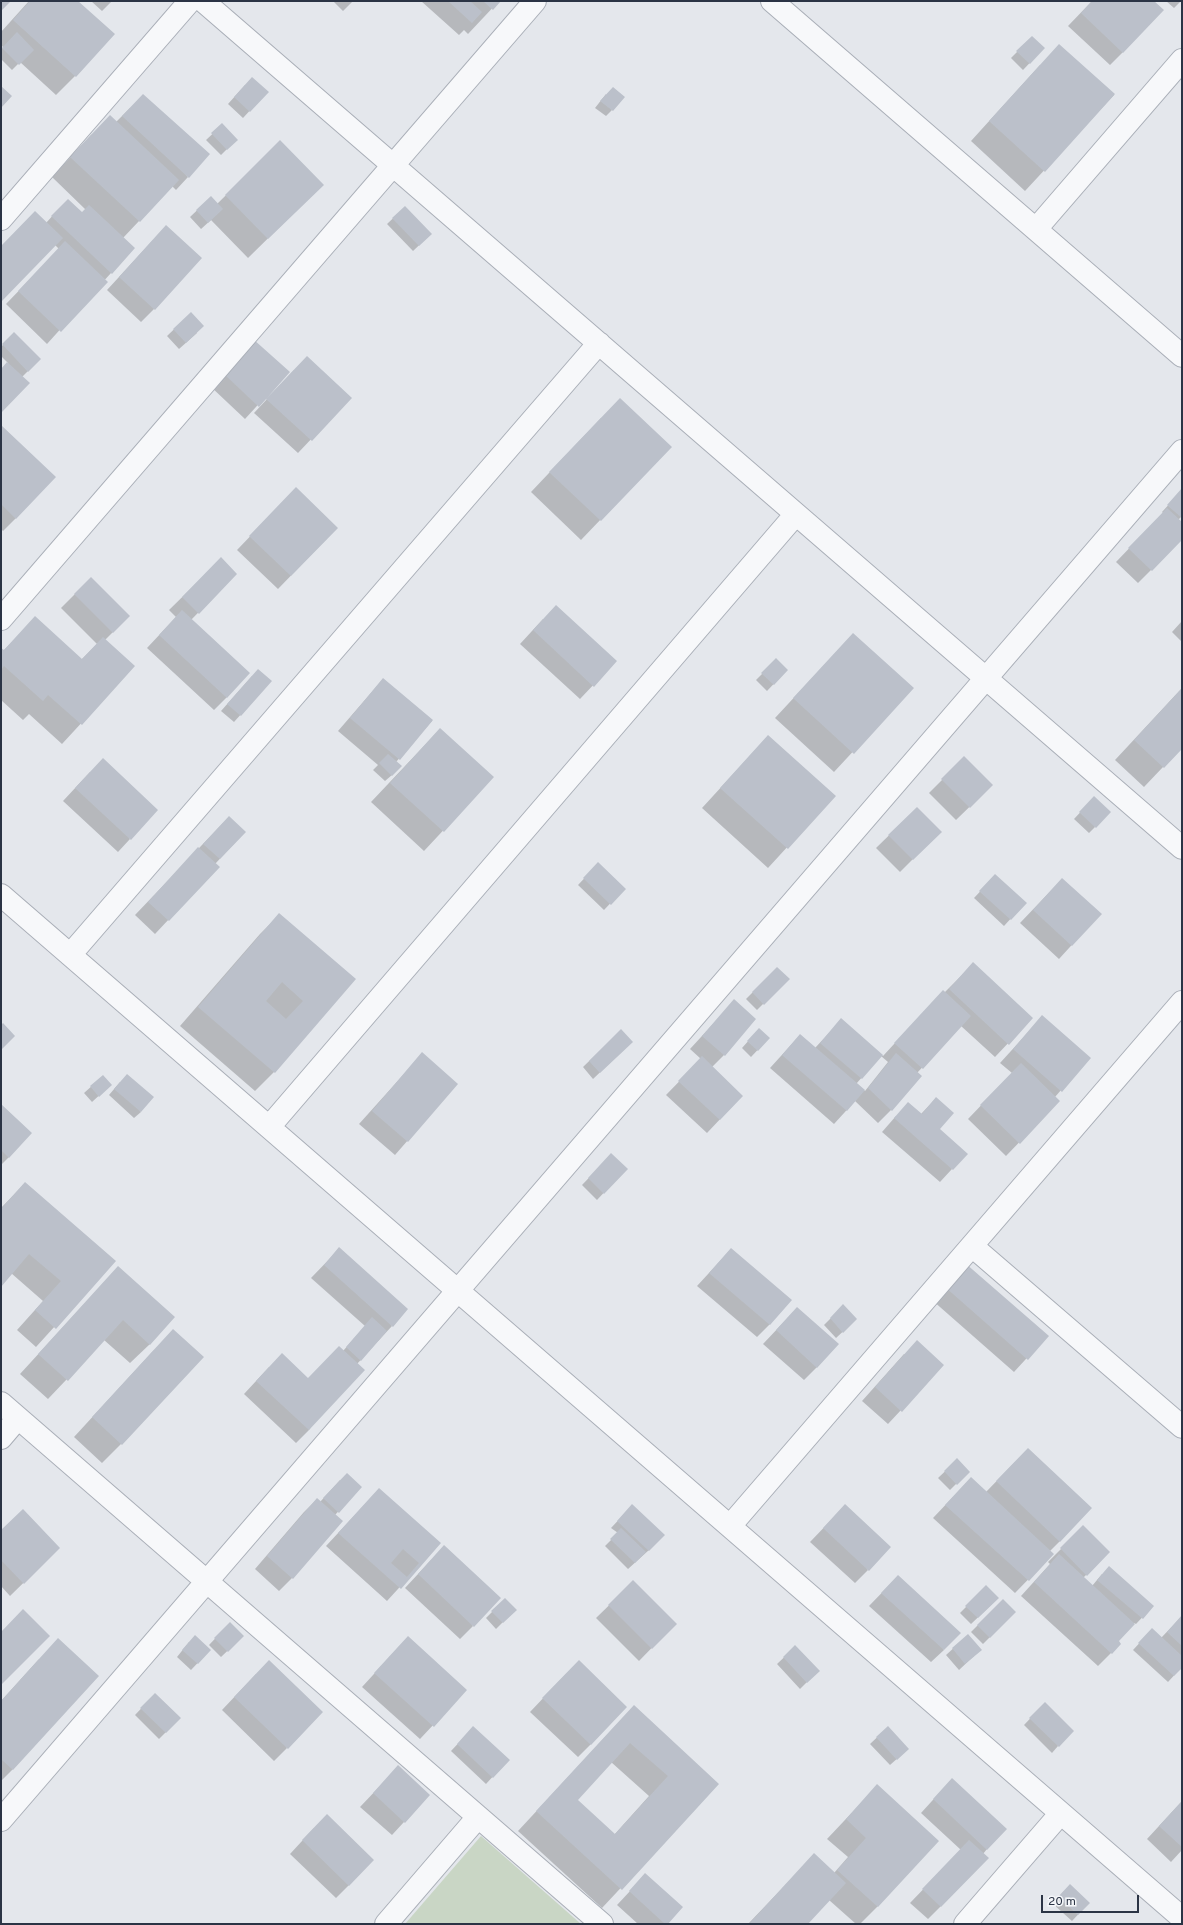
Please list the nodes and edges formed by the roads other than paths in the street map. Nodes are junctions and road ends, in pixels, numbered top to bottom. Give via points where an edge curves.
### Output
1 (190, 1) edge
2 (203, 1) edge
3 (535, 1) edge
4 (776, 2) edge
5 (1182, 60) edge
6 (393, 165) junction
7 (1, 219) edge
8 (1036, 229) junction
9 (599, 343) junction
10 (1182, 356) edge
11 (1182, 451) edge
12 (796, 514) junction
13 (1, 619) edge
14 (986, 678) junction
15 (1182, 848) edge
16 (1, 895) edge
17 (70, 955) junction
18 (1182, 1002) edge
19 (269, 1127) junction
20 (972, 1246) junction
21 (458, 1290) junction
22 (1, 1403) edge
23 (18, 1418) junction
24 (1182, 1427) edge
25 (1, 1438) edge
26 (730, 1526) junction
27 (207, 1581) junction
28 (1061, 1813) junction
29 (478, 1817) junction
30 (1, 1820) edge
31 (1182, 1918) edge
32 (386, 1924) edge
33 (602, 1924) edge
34 (965, 1924) edge

1 - 7 street
2 - 6 street
3 - 6 street
4 - 8 street
5 - 8 street
6 - 9 street
6 - 13 street
8 - 10 street
9 - 12 street
9 - 17 street
11 - 14 street
12 - 14 street
12 - 19 street
14 - 15 street
14 - 21 street
16 - 17 street
17 - 19 street
18 - 20 street
19 - 21 street
20 - 24 street
20 - 26 street
21 - 26 street
21 - 27 street
22 - 23 street
23 - 25 street
23 - 27 street
26 - 28 street
27 - 29 street
27 - 30 street
28 - 31 street
28 - 34 street
29 - 32 street
29 - 33 street

